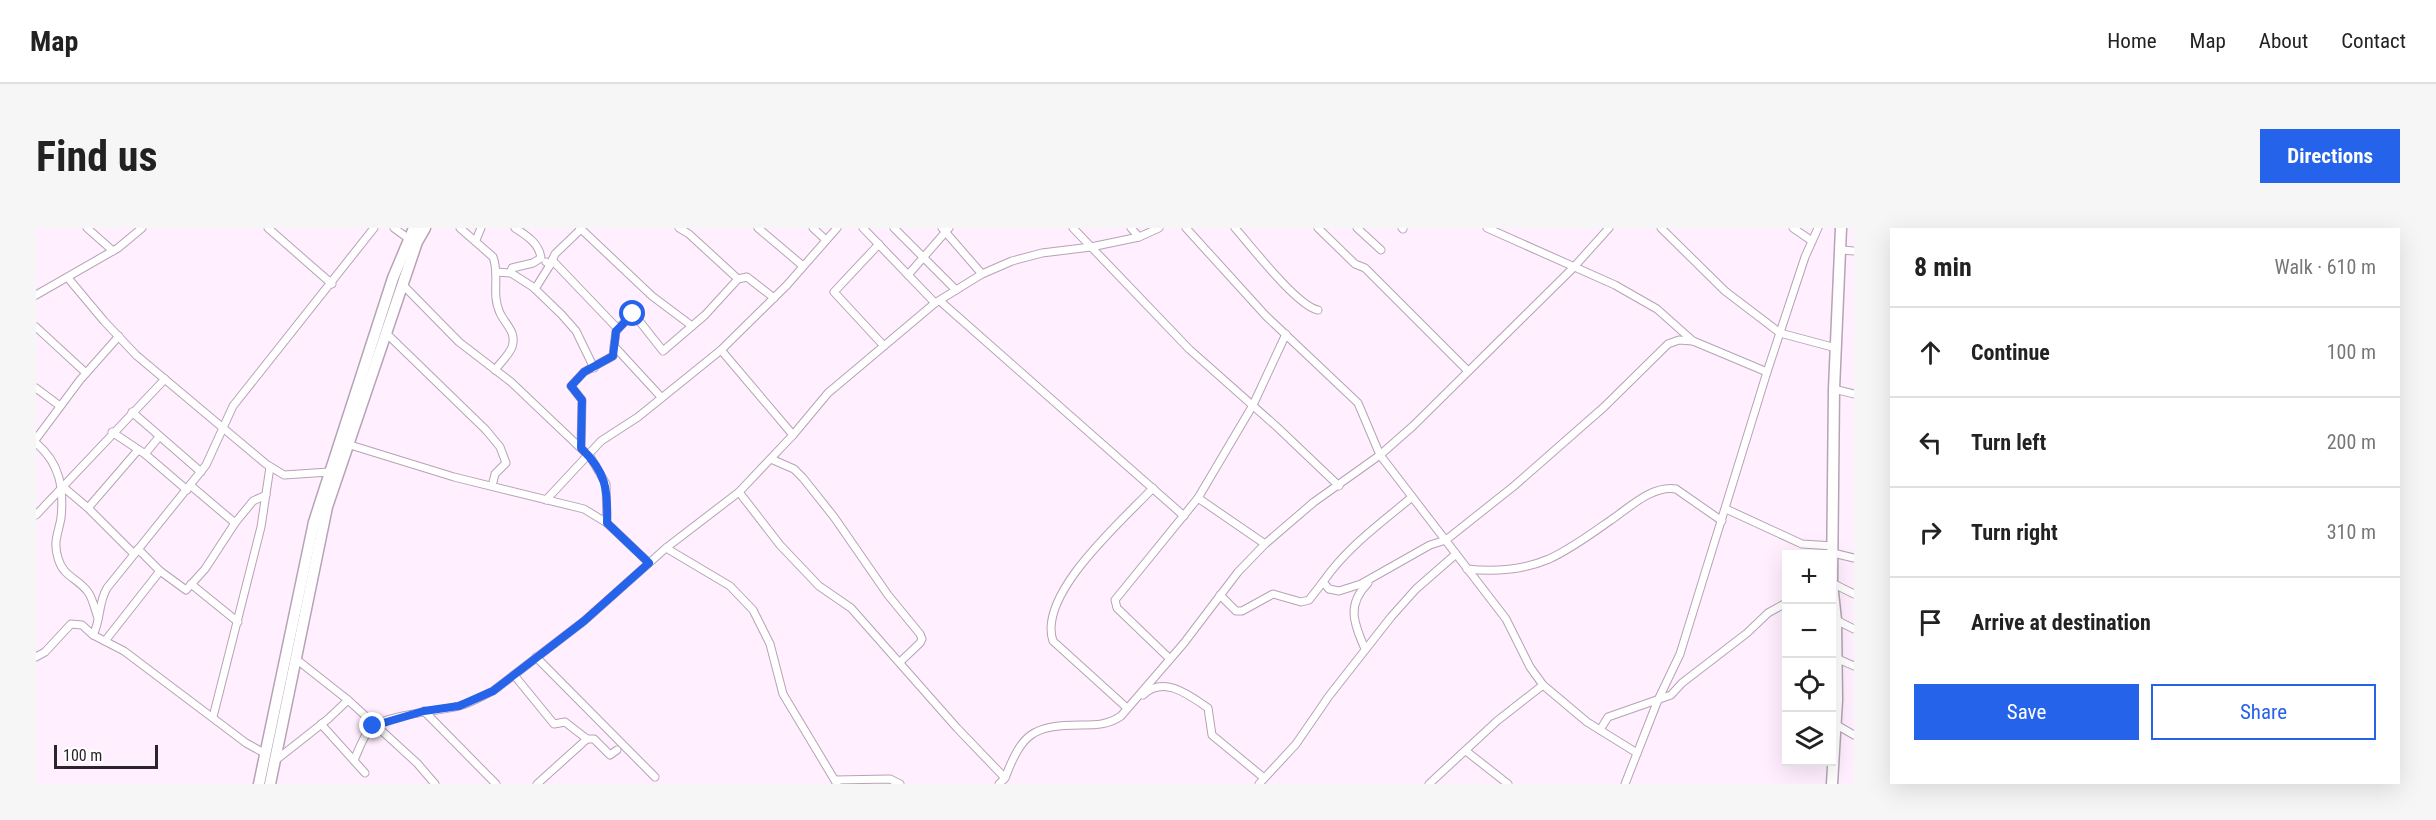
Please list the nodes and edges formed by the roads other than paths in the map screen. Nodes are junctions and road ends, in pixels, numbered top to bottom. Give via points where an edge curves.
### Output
1 (87, 228) edge
2 (142, 228) edge
3 (268, 228) edge
4 (374, 228) edge
5 (394, 228) edge
6 (414, 228) edge
7 (425, 228) edge
8 (460, 228) edge
9 (481, 228) edge
10 (515, 228) edge
11 (580, 228) edge
12 (679, 228) edge
13 (758, 228) edge
14 (813, 228) edge
15 (837, 228) edge
16 (863, 228) edge
17 (894, 228) edge
18 (1073, 228) edge
19 (1131, 228) edge
20 (1159, 228) edge
21 (1186, 228) edge
22 (1235, 228) edge
23 (1318, 228) edge
24 (1357, 228) edge
25 (1487, 228) edge
26 (1609, 228) edge
27 (1662, 228) edge
28 (1793, 228) edge
29 (1818, 228) edge
30 (1841, 228) edge
31 (945, 229) edge
32 (692, 231) edge
33 (1139, 237) junction
34 (409, 239) junction
35 (476, 240) junction
36 (826, 240) junction
37 (1812, 241) junction
38 (879, 244) junction
39 (1091, 247) junction
40 (1381, 250) dead end
41 (1842, 250) junction
42 (113, 251) junction
43 (1854, 251) edge
44 (923, 257) junction
45 (541, 258) junction
46 (551, 262) junction
47 (803, 266) junction
48 (1573, 268) junction
49 (496, 272) junction
50 (511, 273) junction
51 (982, 274) junction
52 (908, 275) junction
53 (68, 278) junction
54 (738, 279) junction
55 (332, 284) junction
56 (403, 285) junction
57 (535, 289) junction
58 (956, 290) junction
59 (36, 295) edge
60 (774, 298) junction
61 (937, 302) junction
62 (1318, 310) dead end
63 (693, 326) junction
64 (36, 327) edge
65 (618, 329) junction
66 (386, 333) junction
67 (1780, 333) junction
68 (1286, 334) junction
69 (118, 336) junction
70 (1693, 341) junction
71 (614, 346) junction
72 (884, 346) junction
73 (1836, 348) junction
74 (721, 350) junction
75 (594, 368) junction
76 (495, 370) junction
77 (1468, 371) junction
78 (1767, 372) junction
79 (86, 373) junction
80 (165, 379) junction
81 (36, 388) edge
82 (1834, 389) junction
83 (1854, 394) edge
84 (661, 397) junction
85 (1253, 405) junction
86 (60, 406) junction
87 (132, 412) junction
88 (222, 427) junction
89 (112, 432) junction
90 (793, 435) junction
91 (159, 437) junction
92 (36, 440) edge
93 (347, 444) junction
94 (581, 448) junction
95 (141, 452) junction
96 (588, 455) junction
97 (1380, 455) junction
98 (771, 459) junction
99 (270, 467) junction
100 (201, 472) junction
101 (329, 472) junction
102 (62, 486) junction
103 (492, 486) junction
104 (1339, 486) junction
105 (188, 488) junction
106 (1153, 488) junction
107 (739, 492) junction
108 (266, 495) junction
109 (1412, 497) junction
110 (1198, 498) junction
111 (546, 500) junction
112 (88, 508) junction
113 (1726, 509) junction
114 (36, 515) edge
115 (1184, 516) junction
116 (1722, 521) junction
117 (607, 523) junction
118 (235, 524) junction
119 (1446, 540) junction
120 (1265, 544) junction
121 (666, 548) junction
122 (1833, 550) joint
123 (1836, 551) edge
124 (136, 552) junction
125 (1456, 555) junction
126 (1854, 558) edge
127 (649, 563) junction
128 (1467, 569) junction
129 (160, 571) junction
130 (1372, 580) junction
131 (1323, 582) junction
132 (191, 584) junction
133 (1836, 590) edge
134 (1854, 594) edge
135 (1220, 595) junction
136 (1784, 604) edge
137 (99, 620) junction
138 (1836, 620) edge
139 (238, 622) junction
140 (1854, 628) edge
141 (93, 634) junction
142 (105, 641) junction
143 (1365, 649) junction
144 (36, 657) edge
145 (536, 657) junction
146 (296, 658) junction
147 (1836, 658) edge
148 (1170, 659) junction
149 (900, 662) junction
150 (1854, 666) edge
151 (514, 675) junction
152 (1543, 685) junction
153 (348, 700) junction
154 (1658, 700) junction
155 (1127, 708) junction
156 (424, 711) junction
157 (213, 717) junction
158 (321, 724) junction
159 (1836, 725) edge
160 (373, 726) junction
161 (1600, 730) junction
162 (1854, 735) edge
163 (587, 739) junction
164 (617, 750) dead end
165 (1466, 751) junction
166 (1637, 753) junction
167 (268, 758) junction
168 (354, 760) junction
169 (1833, 766) edge
170 (365, 773) dead end
171 (655, 777) dead end
172 (1262, 781) edge
173 (836, 782) edge
174 (1001, 782) edge
175 (259, 784) edge
176 (270, 784) edge
177 (435, 784) edge
178 (496, 784) edge
179 (537, 784) edge
180 (900, 784) edge
181 (1429, 784) edge
182 (1508, 784) edge
183 (1625, 784) edge
184 (1832, 784) edge

1 - 42 street
2 - 42 street
3 - 55 street
4 - 55 street
5 - 34 street
6 - 34 main road
7 - 56 main road
8 - 35 street
9 - 35 street
10 - 45 street via 540,248
11 - 46 street
11 - 63 street via 652,296
12 - 32 street
13 - 47 street
14 - 36 street
15 - 36 street
16 - 38 street
17 - 44 street
18 - 39 street
19 - 33 street
20 - 33 street
21 - 68 street
22 - 62 street via 1288,287
23 - 77 street via 1355,264 1365,268
24 - 40 street
25 - 48 street
26 - 48 street
27 - 67 street via 1725,291
28 - 37 street
29 - 37 street
30 - 41 main road
31 - 44 street
31 - 51 street
32 - 54 street
33 - 39 street
34 - 101 main road
35 - 49 street via 493,257
36 - 47 street
37 - 67 street
38 - 52 street
38 - 72 street via 834,292
39 - 51 street via 1032,256
39 - 85 street via 1189,349
41 - 43 street
41 - 73 main road
42 - 53 street
44 - 52 street
44 - 58 street
45 - 46 street
45 - 50 street via 512,268
46 - 57 street
46 - 65 street
47 - 60 street
48 - 70 street via 1615,285 1657,309
48 - 77 street
49 - 50 street
49 - 76 street via 500,313 512,328 513,346
50 - 57 street
51 - 58 street
52 - 61 street
53 - 59 street
53 - 69 street
54 - 60 street via 747,277
54 - 63 street
55 - 88 street via 233,406
56 - 66 main road
56 - 76 street via 459,342
57 - 75 street via 576,331
58 - 61 street
60 - 74 street
61 - 72 street
61 - 106 street
63 - 65 street via 663,351 633,314
64 - 79 street
65 - 71 street
66 - 93 main road
66 - 103 street via 500,447 506,463 495,474
67 - 73 street
67 - 78 street
68 - 85 street
68 - 97 street via 1358,403
69 - 79 street
69 - 80 street
70 - 78 street
70 - 119 street via 1668,344 1604,407
71 - 75 street via 613,356
71 - 84 street
72 - 90 street via 828,393
73 - 82 main road
74 - 84 street
74 - 90 street
75 - 94 street via 584,372 571,386 582,400
76 - 94 street
77 - 97 street
78 - 113 street
79 - 86 street
80 - 87 street
80 - 88 street
81 - 86 street
82 - 83 street
82 - 122 main road
84 - 96 street via 638,417 611,432
85 - 104 street
85 - 110 street
86 - 92 street
87 - 89 street
87 - 91 street
88 - 99 street
88 - 100 street
89 - 95 street
89 - 102 street
90 - 98 street
91 - 95 street
91 - 100 street
92 - 102 street via 55,463
93 - 103 street
93 - 146 main road via 327,507
94 - 96 street
95 - 105 street
95 - 112 street
96 - 111 street
96 - 117 street via 606,484
97 - 104 street
97 - 109 street
98 - 107 street
98 - 149 street via 794,469 803,478 920,634 920,643
99 - 101 street via 284,475
99 - 108 street
100 - 105 street
101 - 167 main road via 302,576
102 - 112 street
102 - 114 street
102 - 137 street via 54,543 59,562 69,578 89,593
103 - 111 street
104 - 120 street
105 - 118 street
105 - 124 street
106 - 115 street
106 - 155 street via 1090,553 1061,594 1050,632 1053,641
107 - 121 street
107 - 149 street via 780,545 819,586 851,608
108 - 118 street via 253,501
108 - 139 street
109 - 119 street
109 - 131 street via 1364,537
110 - 115 street
110 - 120 street
111 - 117 street via 584,509
112 - 124 street
113 - 116 street
113 - 122 street via 1802,544
115 - 148 street via 1115,600 1117,608
116 - 128 street via 1671,488 1643,497 1614,519 1537,564 1502,571
116 - 154 street via 1680,654
117 - 127 street
118 - 132 street
119 - 125 street
119 - 130 street via 1430,545
120 - 135 street
121 - 127 street
121 - 173 street via 730,586 753,610 770,644 783,694
123 - 126 street
124 - 129 street
124 - 137 street via 103,595
125 - 128 street
125 - 143 street via 1416,589
127 - 145 street via 584,621
128 - 152 street via 1506,619
129 - 132 street via 186,590
129 - 142 street
130 - 131 street via 1339,591 1329,589
130 - 143 street via 1357,595 1354,612
131 - 135 street via 1309,600 1301,602 1274,594 1242,611 1236,611
132 - 139 street
133 - 134 street
135 - 148 street
136 - 154 street via 1671,695
137 - 141 street
138 - 140 street
139 - 157 street
141 - 142 street
141 - 144 street via 82,625 71,624
142 - 157 street
143 - 172 street via 1296,744
145 - 151 street
145 - 171 street
146 - 153 street
146 - 167 main road
147 - 150 street
148 - 155 street
149 - 174 street
151 - 156 street via 477,699
151 - 163 street via 554,724 565,722
152 - 161 street
152 - 165 street
153 - 158 street
153 - 160 street
154 - 161 street via 1608,717
154 - 166 street
155 - 172 street via 1148,690 1181,689 1208,708 1212,735
155 - 174 street via 1113,721 1099,725 1066,725 1033,732 1014,754
156 - 160 street
156 - 178 street
157 - 167 street
158 - 167 street
158 - 168 street
159 - 162 street
160 - 168 street
160 - 177 street via 417,763
161 - 166 street
163 - 164 street via 594,739 610,755
163 - 179 street
165 - 181 street
165 - 182 street
166 - 183 street
167 - 175 main road
167 - 176 main road
168 - 170 street
169 - 184 main road
173 - 180 street via 890,779

